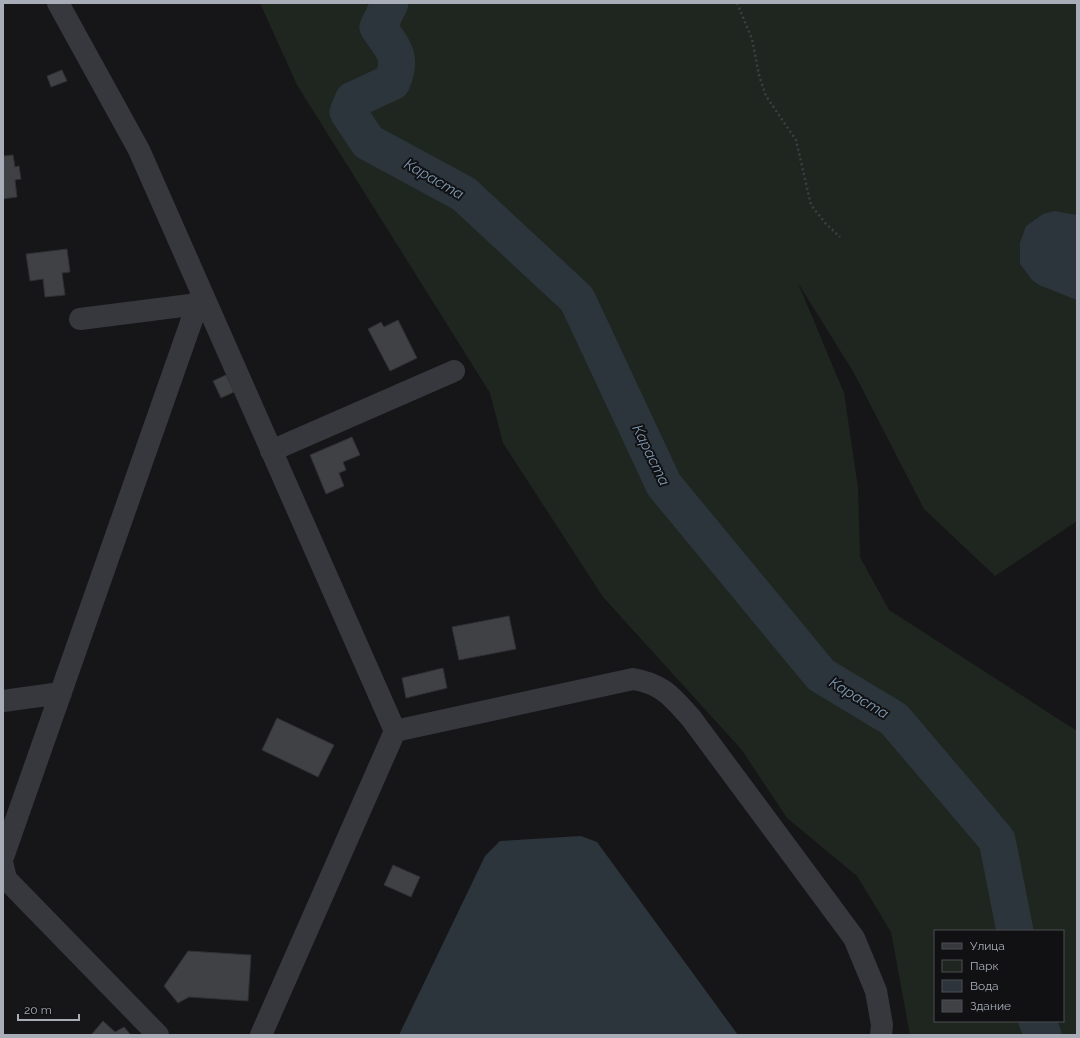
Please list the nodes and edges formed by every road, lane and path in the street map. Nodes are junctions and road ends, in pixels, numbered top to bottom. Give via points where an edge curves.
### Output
1 (58, 3) edge
2 (737, 3) edge
3 (840, 237) dead end
4 (200, 299) junction
5 (80, 320) dead end
6 (454, 371) dead end
7 (271, 451) junction
8 (61, 693) junction
9 (3, 701) edge
10 (395, 731) junction
11 (3, 857) edge
12 (3, 866) edge
13 (158, 1035) edge
14 (261, 1035) edge
15 (881, 1035) edge

1 - 4 street via 139,150
2 - 3 path via 752,39 766,96 796,140 811,204
4 - 5 street
4 - 7 street
4 - 8 street
6 - 7 street
7 - 10 street
8 - 9 street
8 - 11 street
10 - 14 street
10 - 15 street via 633,679 649,682 668,694 691,718 854,938 876,991 882,1025
12 - 13 street via 6,879

